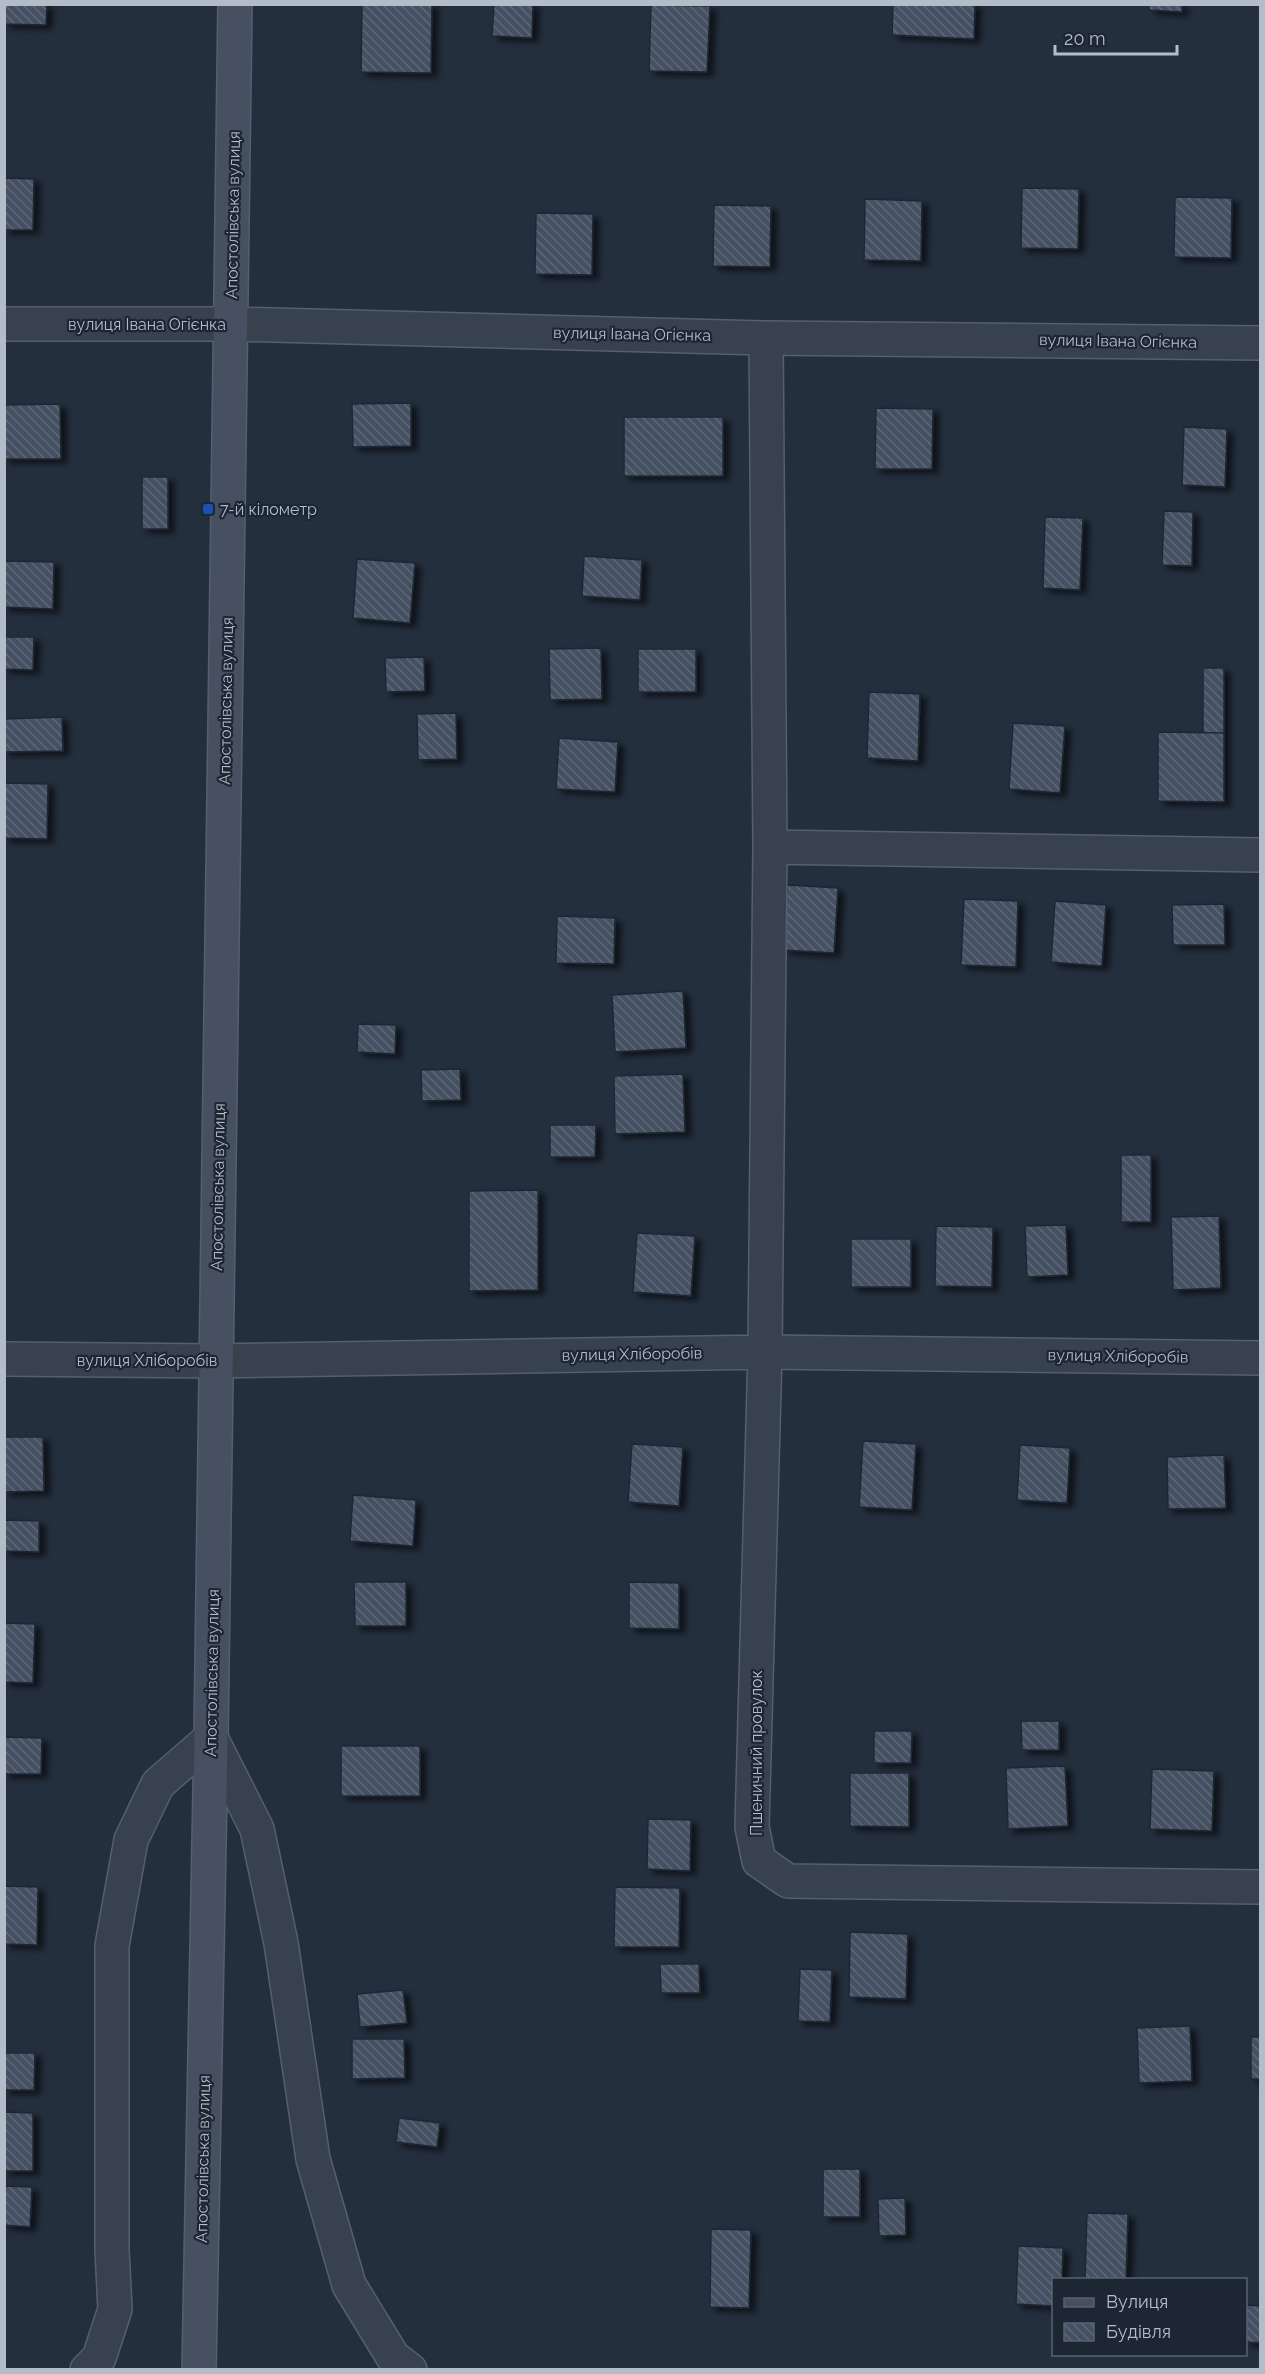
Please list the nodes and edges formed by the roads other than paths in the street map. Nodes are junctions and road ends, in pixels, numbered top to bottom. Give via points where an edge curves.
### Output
1 (235, 4) edge
2 (4, 324) edge
3 (231, 324) junction
4 (766, 338) junction
5 (1260, 343) edge
6 (770, 847) junction
7 (1260, 855) edge
8 (765, 1352) junction
9 (1260, 1358) edge
10 (4, 1359) edge
11 (215, 1361) junction
12 (211, 1737) junction
13 (1260, 1887) edge
14 (87, 2370) edge
15 (200, 2370) edge
16 (410, 2370) edge

1 - 3 street, Апостолівська вулиця
2 - 3 street, вулиця Івана Огієнка
3 - 4 street, вулиця Івана Огієнка
3 - 11 street, Апостолівська вулиця
4 - 5 street, вулиця Івана Огієнка
4 - 6 street, Пшеничний провулок
6 - 7 street
6 - 8 street, Пшеничний провулок
8 - 9 street, вулиця Хліборобів
8 - 11 street, вулиця Хліборобів
8 - 13 street, Пшеничний провулок via 752,1827 759,1861 788,1881
10 - 11 street, вулиця Хліборобів
11 - 12 street, Апостолівська вулиця
12 - 14 street via 158,1784 131,1840 112,1946 115,2309 99,2358
12 - 15 street, Апостолівська вулиця
12 - 16 street via 257,1829 281,1943 313,2159 349,2285 393,2357

